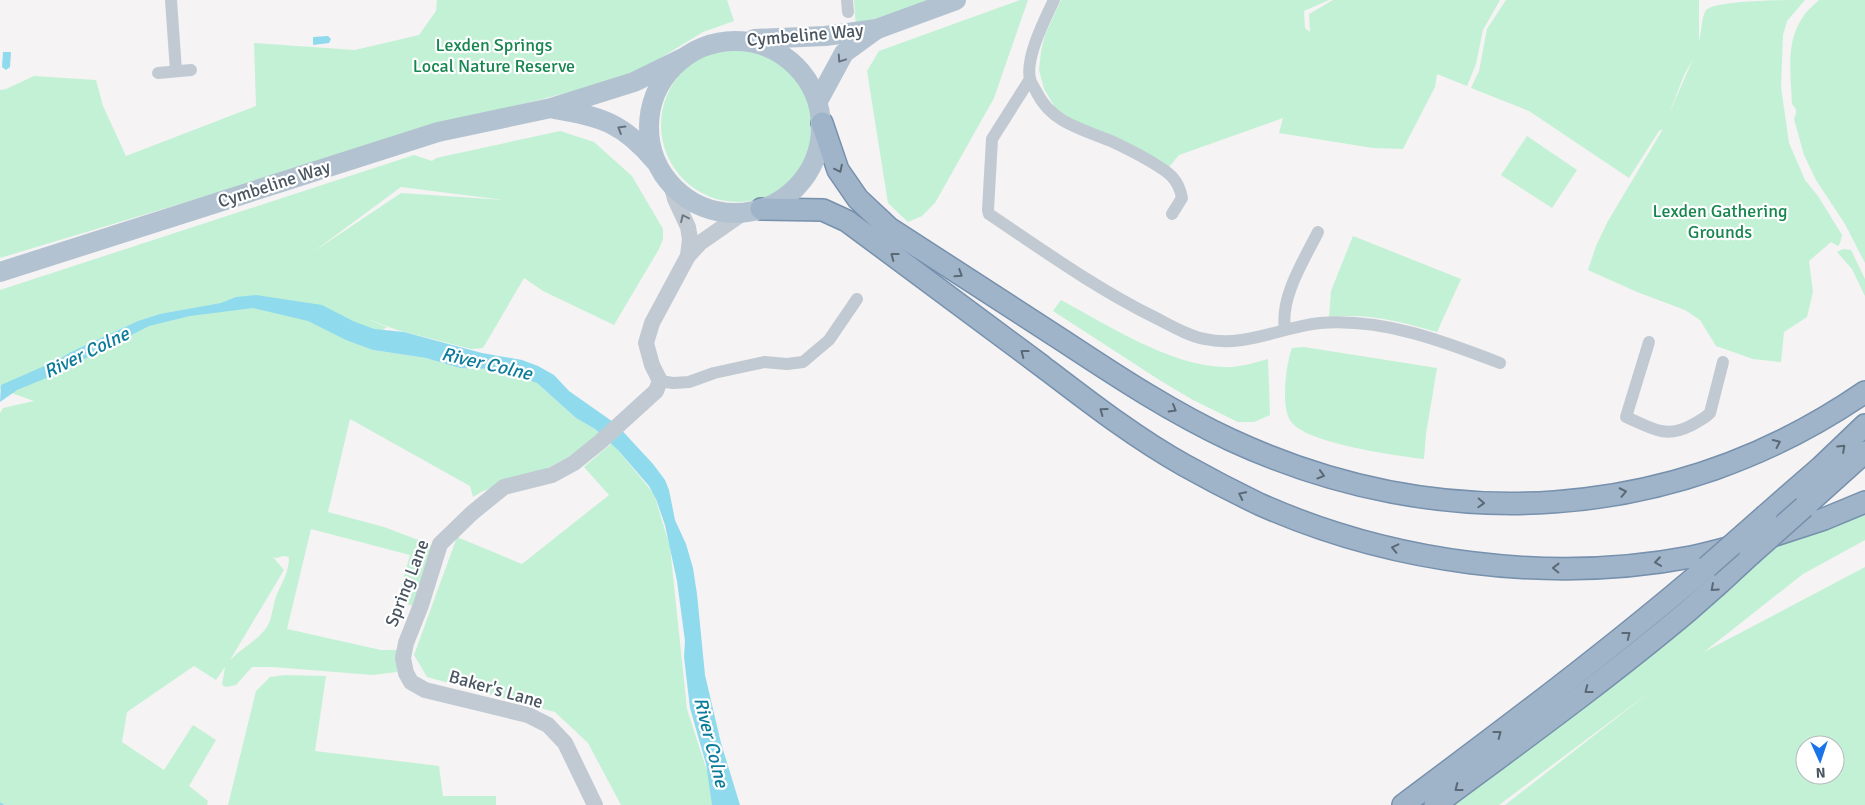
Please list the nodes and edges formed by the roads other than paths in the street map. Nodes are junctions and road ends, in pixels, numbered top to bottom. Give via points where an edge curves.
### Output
1 (171, 0) edge
2 (956, 0) edge
3 (1054, 0) edge
4 (877, 29) junction
5 (732, 41) junction
6 (684, 58) junction
7 (191, 70) dead end
8 (176, 71) junction
9 (158, 73) dead end
10 (1030, 79) junction
11 (818, 101) junction
12 (551, 108) junction
13 (822, 123) junction
14 (656, 162) junction
15 (671, 183) junction
16 (752, 211) junction
17 (1172, 214) dead end
18 (1318, 232) dead end
19 (688, 256) junction
20 (0, 272) edge
21 (857, 299) dead end
22 (1285, 329) junction
23 (1649, 342) dead end
24 (1723, 362) dead end
25 (1500, 363) dead end
26 (660, 381) junction
27 (1865, 392) edge
28 (1865, 425) edge
29 (1865, 452) edge
30 (1865, 502) edge
31 (406, 673) joint
32 (595, 805) edge
33 (1403, 805) edge
34 (1436, 805) edge

1 - 8 street
2 - 4 main road, Cymbeline Way
3 - 10 street via 1034,47
4 - 5 main road, Cymbeline Way via 825,36
4 -> 11 main road, Cymbeline Way via 844,53
5 - 6 main road via 699,48
5 - 11 main road via 764,45 791,60 808,80
6 - 12 main road, Cymbeline Way via 634,82
6 - 14 main road via 668,72 653,101 649,127
7 - 8 street
8 - 9 street
10 - 17 street via 1042,104 1059,118 1132,151 1169,172 1176,180 1182,198
10 - 22 street via 992,140 989,214 1118,299 1204,339 1249,339
11 - 13 main road
14 -> 12 main road, Cymbeline Way via 627,132 607,121
12 - 20 main road, Cymbeline Way via 438,132
13 - 16 main road via 816,158 798,187 785,198
13 -> 27 highway via 838,170 858,200 889,228 1101,366 1192,420 1292,466 1366,488 1486,504 1527,504 1615,494 1684,479 1760,451
14 - 15 main road
15 - 16 main road via 689,200 704,208 721,212
19 -> 15 street via 688,227
16 - 19 street via 711,235
30 -> 16 highway via 1824,519 1741,545 1692,557 1625,565 1564,568 1470,562 1373,543 1259,504 1182,464 1063,382 847,221 823,210
18 - 22 street via 1289,293 1284,312
19 - 26 street via 652,323 646,343
21 - 26 street via 829,340 803,362 764,362 689,382
22 - 25 street via 1342,322 1379,326 1449,343
23 - 24 street via 1626,417 1666,433 1677,432 1710,413
26 - 31 street, Spring Lane via 656,391 574,463 552,475 504,487 472,512 440,544 402,658
33 -> 28 highway, bridge via 1622,639
29 -> 34 highway, bridge via 1688,611
31 - 32 street, Baker's Lane via 411,682 425,690 528,715 548,725 565,743

